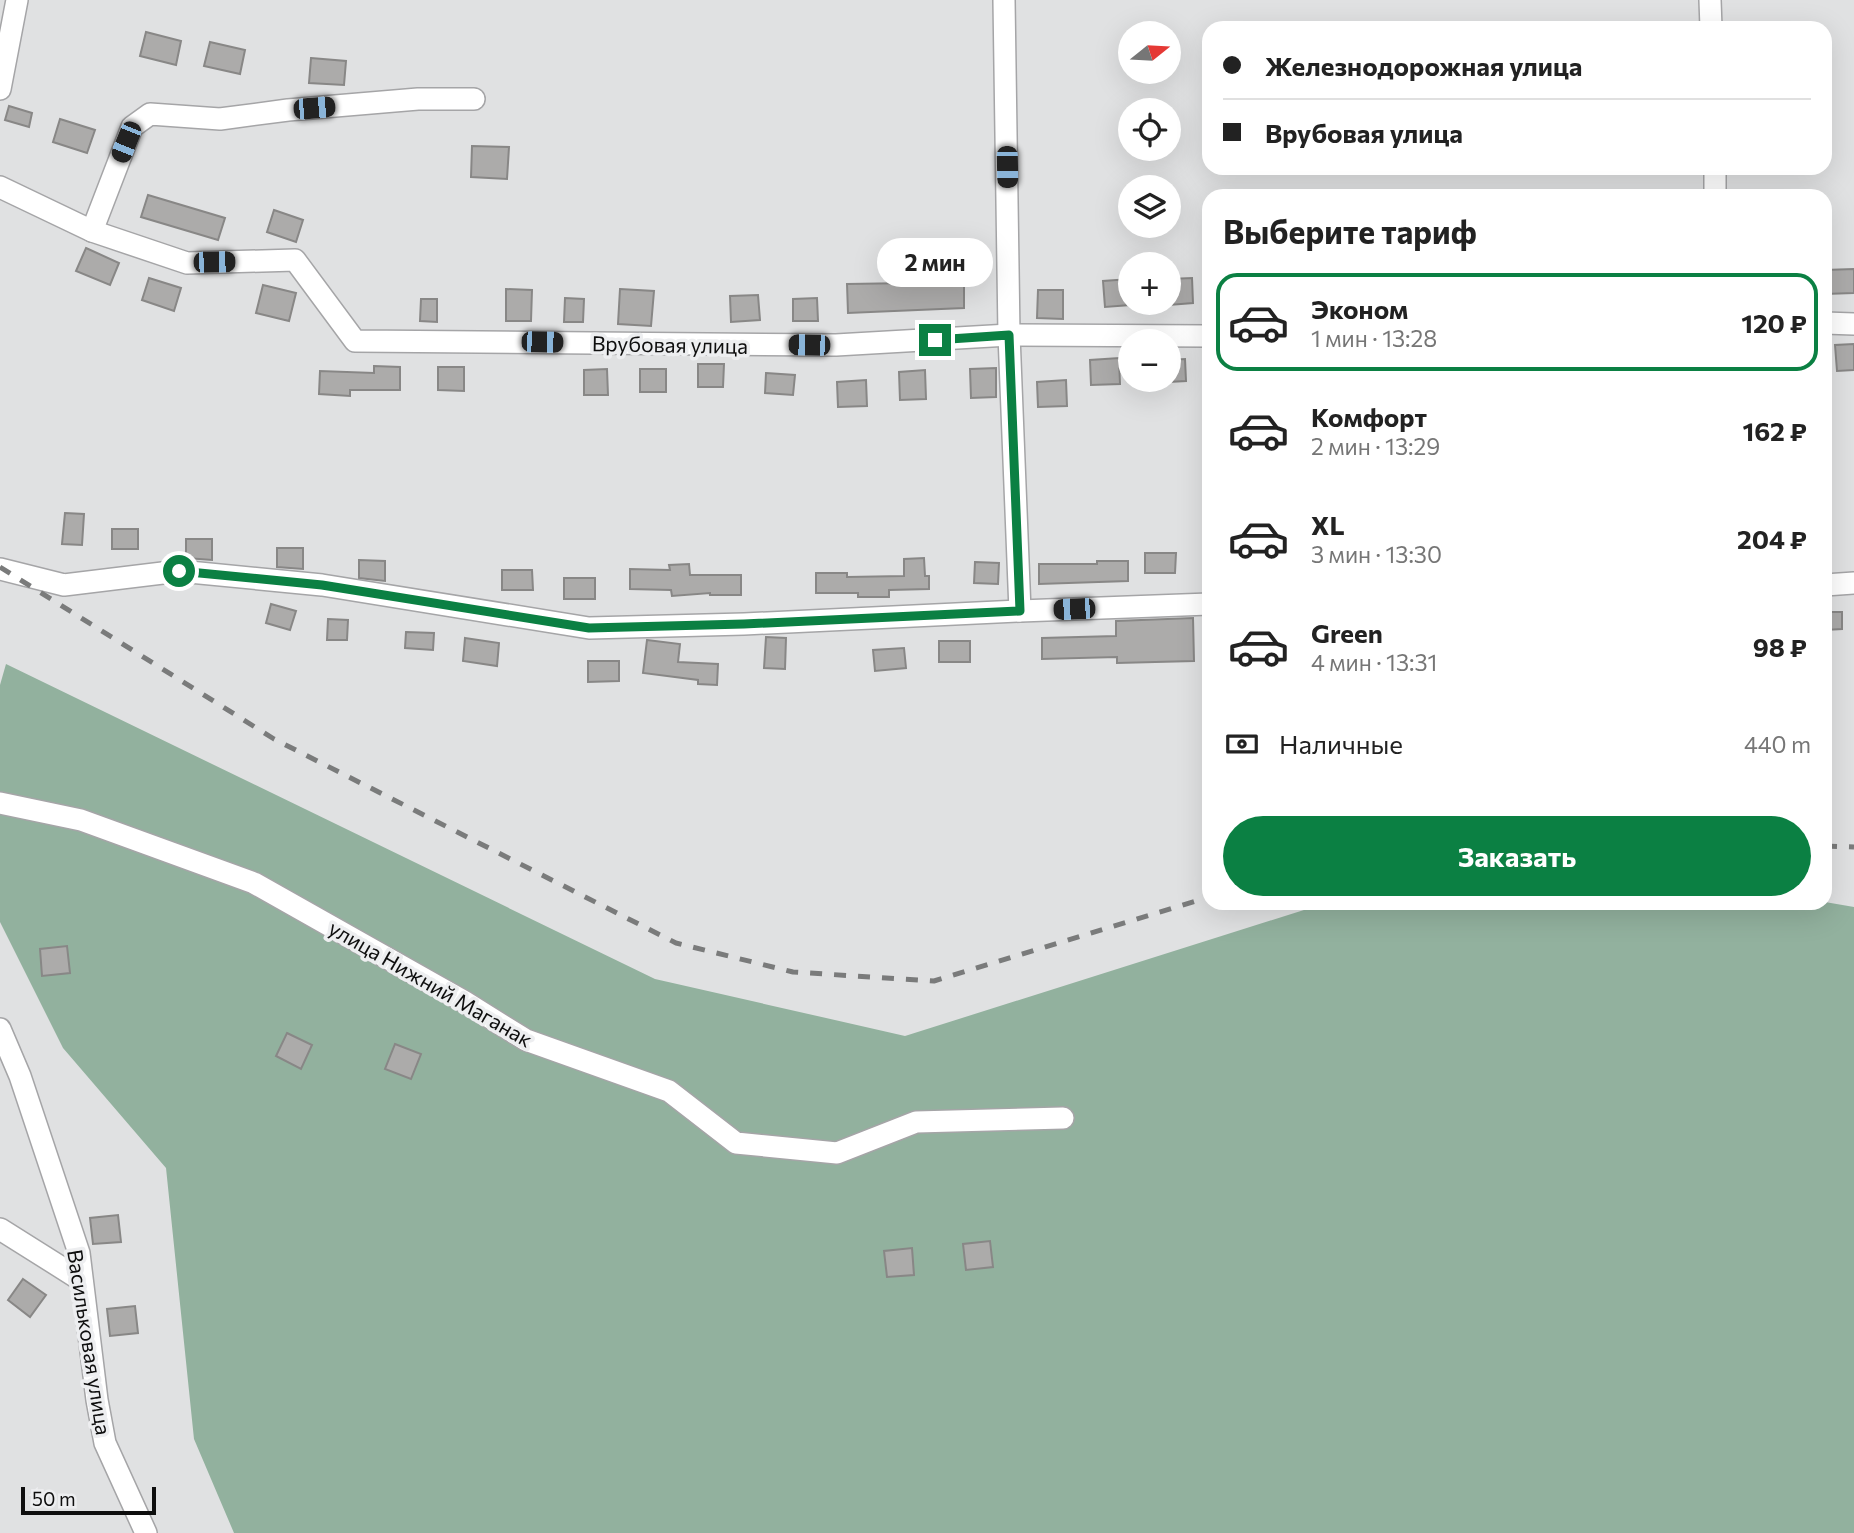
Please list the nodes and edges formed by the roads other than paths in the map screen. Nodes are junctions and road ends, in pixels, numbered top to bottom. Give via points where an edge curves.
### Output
1 (17, 0) edge
2 (1004, 0) edge
3 (1710, 0) edge
4 (1711, 21) edge
5 (0, 89) edge
6 (474, 99) dead end
7 (0, 187) edge
8 (92, 230) junction
9 (1832, 323) edge
10 (1854, 324) edge
11 (1009, 335) junction
12 (1202, 336) edge
13 (0, 569) edge
14 (1854, 583) edge
15 (1832, 584) edge
16 (1202, 604) edge
17 (1020, 611) junction
18 (0, 803) edge
19 (0, 1029) edge
20 (1063, 1118) dead end
21 (0, 1229) edge
22 (81, 1280) junction
23 (146, 1533) edge

1 - 5 street
2 - 11 street
3 - 4 street
6 - 8 street via 418,99 220,119 150,114 132,127
7 - 8 street, Врубовая улица
8 - 11 street, Врубовая улица via 187,263 295,260 355,341 836,345
9 - 10 street
11 - 12 street, Врубовая улица
11 - 17 street
13 - 17 street via 64,584 179,571 322,585 589,628
14 - 15 street
16 - 17 street
18 - 20 street, улица Нижний Маганак via 81,820 254,883 526,1040 669,1091 736,1143 837,1153 916,1122
19 - 22 street, Васильковая улица via 79,1253
21 - 22 street
22 - 23 street, Васильковая улица via 106,1443

